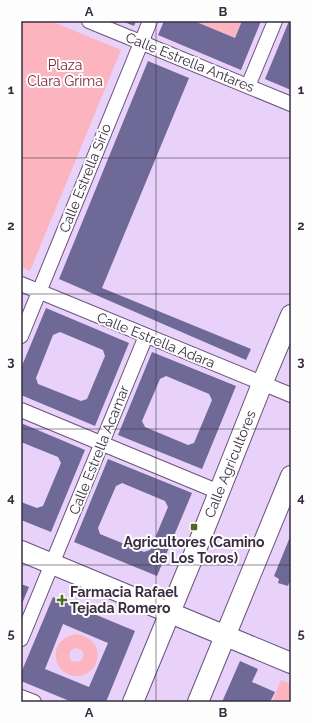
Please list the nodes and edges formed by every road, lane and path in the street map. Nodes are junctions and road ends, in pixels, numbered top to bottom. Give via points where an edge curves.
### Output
1 (89, 21) edge
2 (150, 21) edge
3 (275, 21) edge
4 (141, 42) junction
5 (248, 86) junction
6 (291, 104) edge
7 (21, 284) edge
8 (39, 291) junction
9 (291, 315) edge
10 (21, 336) edge
11 (146, 336) junction
12 (262, 384) junction
13 (291, 395) edge
14 (21, 410) edge
15 (102, 443) junction
16 (291, 476) edge
17 (219, 492) junction
18 (21, 551) edge
19 (52, 564) junction
20 (170, 613) junction
21 (225, 636) junction
22 (21, 639) edge
23 (291, 664) edge
24 (21, 697) edge
25 (139, 700) edge
26 (34, 702) edge
27 (198, 702) edge

1 - 4 street, Calle Estrella Antares
2 - 4 street, Calle Estrella Sirio
3 - 5 street
4 - 5 street, Calle Estrella Antares
4 - 8 street, Calle Estrella Sirio
5 - 6 street, Calle Estrella Antares
7 - 8 street, Calle Estrella Adara
8 - 10 street, Calle Estrella Sirio
8 - 11 street, Calle Estrella Adara
9 - 12 street, Calle Agricultores
11 - 12 street, Calle Estrella Adara
11 - 15 street, Calle Estrella Acamar
12 - 13 street, Calle Estrella Adara
12 - 17 street, Calle Agricultores
14 - 15 street
15 - 17 street
15 - 19 street, Calle Estrella Acamar
16 - 21 street
17 - 20 street, Calle Agricultores
18 - 19 street
19 - 20 street
19 - 22 street, Calle Estrella Acamar
20 - 21 street
20 - 25 street, Calle Agricultores
21 - 23 street
21 - 27 street
24 - 26 street

